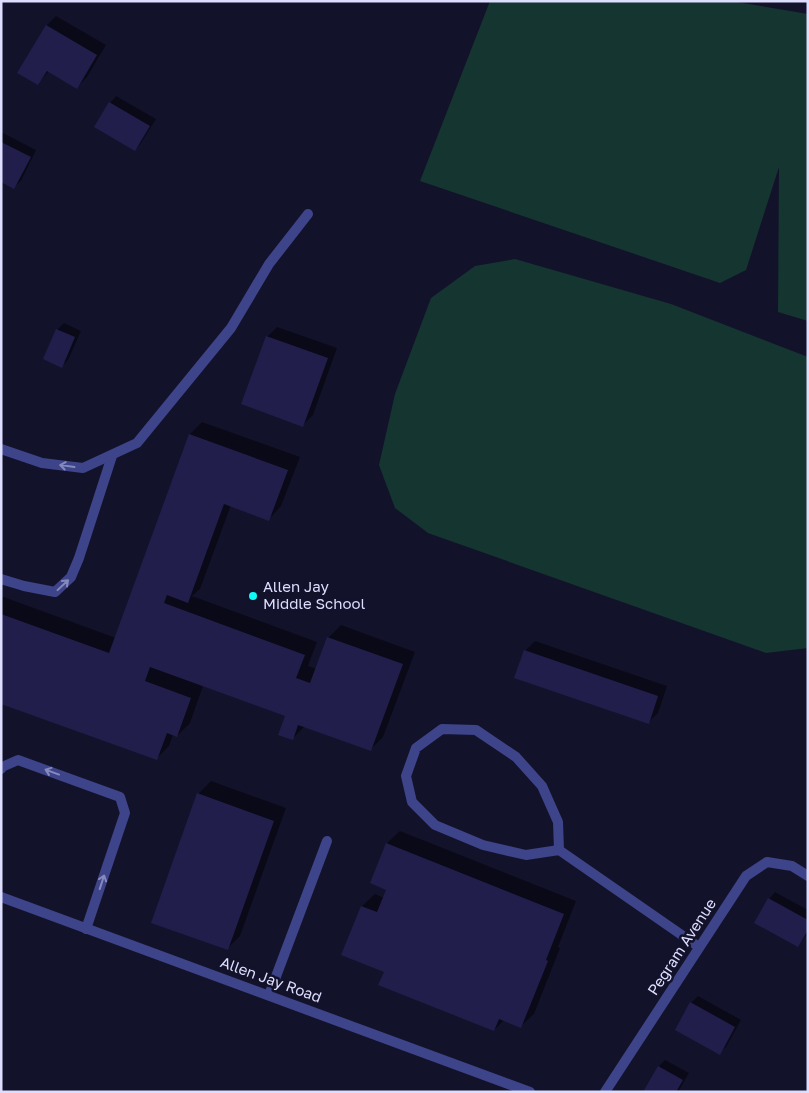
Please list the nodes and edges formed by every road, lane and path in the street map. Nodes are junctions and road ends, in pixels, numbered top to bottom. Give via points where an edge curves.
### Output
1 (308, 214) dead end
2 (1, 449) edge
3 (112, 456) junction
4 (1, 580) edge
5 (1, 769) edge
6 (327, 841) dead end
7 (559, 850) junction
8 (808, 876) edge
9 (1, 897) edge
10 (86, 929) junction
11 (699, 947) junction
12 (269, 996) junction
13 (530, 1092) edge
14 (604, 1092) edge

1 - 3 street via 269,264 231,328 137,443
3 -> 2 street via 83,468 42,463
4 -> 3 street via 55,592 71,577
10 -> 5 street via 125,813 120,797 18,760
6 - 12 street
7 - 7 street via 558,822 542,786 516,757 476,730 442,729 416,748 406,776 412,802 435,825 482,844 526,855
7 - 11 street
8 - 11 street, Pegram Avenue via 792,866 767,862 746,876
9 - 10 street, Allen Jay Road
10 - 12 street, Allen Jay Road
11 - 14 street, Pegram Avenue
12 - 13 street, Allen Jay Road

